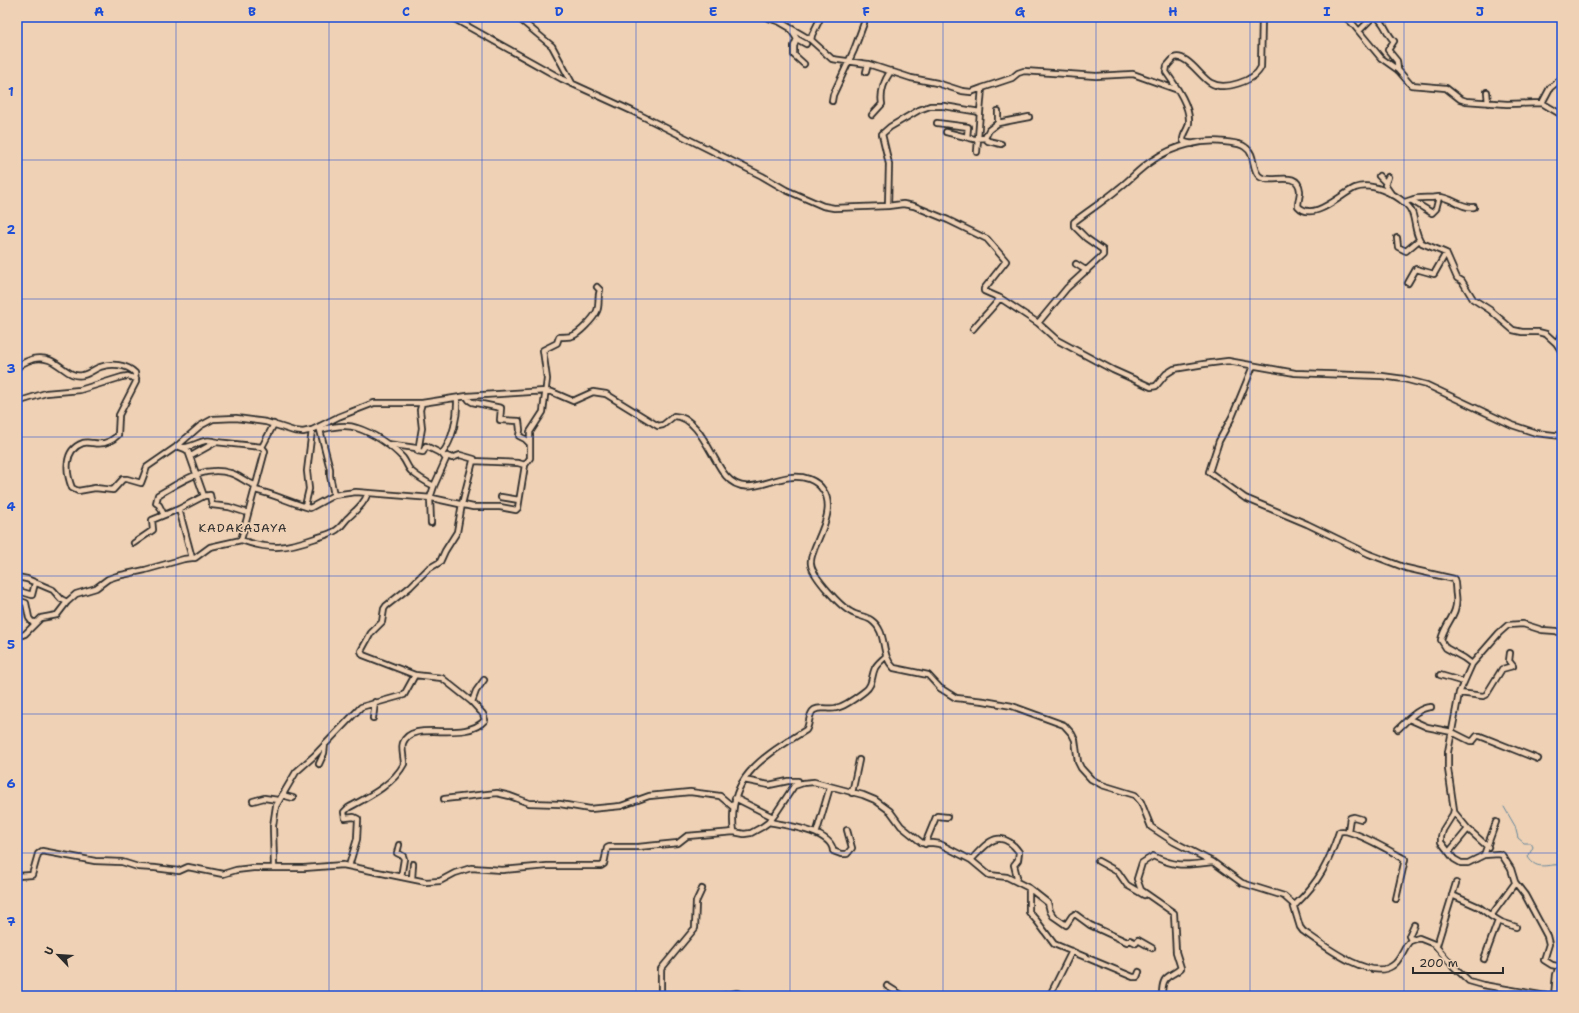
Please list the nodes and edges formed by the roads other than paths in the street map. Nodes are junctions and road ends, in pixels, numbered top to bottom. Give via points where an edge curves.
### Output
1 (451, 17) edge
2 (520, 17) edge
3 (766, 17) edge
4 (1262, 17) edge
5 (1345, 17) edge
6 (1373, 17) edge
7 (1378, 17) edge
8 (1421, 17) edge
9 (1429, 17) edge
10 (819, 21) dead end
11 (864, 23) dead end
12 (789, 27) junction
13 (1359, 31) junction
14 (797, 39) junction
15 (811, 40) junction
16 (806, 44) dead end
17 (849, 61) junction
18 (804, 64) dead end
19 (868, 64) junction
20 (1398, 70) junction
21 (891, 71) junction
22 (866, 72) dead end
23 (1562, 78) edge
24 (572, 83) junction
25 (982, 88) junction
26 (1178, 90) junction
27 (1488, 92) dead end
28 (832, 101) dead end
29 (1542, 102) junction
30 (1488, 103) junction
31 (998, 111) dead end
32 (980, 112) junction
33 (872, 115) dead end
34 (1562, 115) edge
35 (1029, 117) dead end
36 (998, 123) junction
37 (937, 124) dead end
38 (946, 132) dead end
39 (967, 137) junction
40 (979, 138) junction
41 (985, 138) junction
42 (1002, 144) dead end
43 (1192, 144) junction
44 (977, 152) dead end
45 (1380, 176) dead end
46 (1388, 177) dead end
47 (1386, 183) junction
48 (1392, 195) junction
49 (1439, 197) junction
50 (1411, 200) junction
51 (1405, 202) junction
52 (888, 206) junction
53 (1474, 207) dead end
54 (1397, 238) dead end
55 (1419, 240) junction
56 (1446, 253) junction
57 (1076, 264) dead end
58 (1087, 271) junction
59 (1408, 283) dead end
60 (597, 287) dead end
61 (1000, 298) junction
62 (1038, 323) junction
63 (973, 329) dead end
64 (1562, 335) edge
65 (1556, 343) junction
66 (1562, 352) edge
67 (1253, 366) junction
68 (17, 368) edge
69 (136, 379) junction
70 (545, 391) junction
71 (467, 396) junction
72 (457, 398) junction
73 (17, 402) edge
74 (422, 403) junction
75 (274, 424) junction
76 (320, 428) junction
77 (312, 430) junction
78 (1562, 436) edge
79 (216, 442) junction
80 (385, 443) junction
81 (530, 444) junction
82 (178, 445) junction
83 (262, 447) junction
84 (418, 451) junction
85 (442, 454) junction
86 (190, 456) junction
87 (446, 459) junction
88 (473, 461) junction
89 (526, 465) junction
90 (197, 474) junction
91 (434, 486) junction
92 (255, 488) junction
93 (368, 493) junction
94 (334, 495) junction
95 (204, 496) junction
96 (501, 497) dead end
97 (430, 498) junction
98 (519, 500) junction
99 (462, 504) junction
100 (305, 506) junction
101 (179, 510) junction
102 (248, 513) junction
103 (164, 515) junction
104 (431, 523) dead end
105 (241, 540) junction
106 (134, 543) dead end
107 (192, 558) junction
108 (17, 577) edge
109 (35, 583) junction
110 (17, 600) edge
111 (67, 602) junction
112 (35, 622) junction
113 (1562, 634) edge
114 (17, 637) edge
115 (1510, 653) dead end
116 (885, 657) junction
117 (1472, 664) junction
118 (415, 675) junction
119 (1440, 675) dead end
120 (484, 680) dead end
121 (1464, 682) junction
122 (1459, 693) junction
123 (375, 702) junction
124 (472, 702) junction
125 (1431, 706) dead end
126 (373, 718) dead end
127 (1409, 719) junction
128 (1398, 729) dead end
129 (1452, 732) junction
130 (325, 744) junction
131 (1538, 759) dead end
132 (859, 760) dead end
133 (319, 764) dead end
134 (744, 780) junction
135 (803, 782) junction
136 (830, 787) junction
137 (852, 793) junction
138 (282, 795) junction
139 (293, 798) dead end
140 (735, 798) junction
141 (278, 800) junction
142 (444, 800) dead end
143 (253, 801) dead end
144 (733, 807) junction
145 (1454, 812) junction
146 (773, 817) junction
147 (948, 817) dead end
148 (1361, 819) dead end
149 (769, 822) junction
150 (1496, 822) dead end
151 (1468, 829) junction
152 (847, 830) dead end
153 (1348, 831) junction
154 (734, 832) junction
155 (815, 833) junction
156 (926, 844) junction
157 (399, 846) dead end
158 (1488, 847) junction
159 (1449, 852) junction
160 (1484, 855) junction
161 (971, 860) junction
162 (1098, 861) dead end
163 (1213, 862) junction
164 (413, 864) dead end
165 (349, 866) junction
166 (274, 868) junction
167 (17, 876) edge
168 (401, 877) junction
169 (412, 879) junction
170 (1016, 880) junction
171 (1456, 883) dead end
172 (1515, 883) junction
173 (1029, 888) junction
174 (702, 889) dead end
175 (1452, 894) junction
176 (1150, 897) junction
177 (1396, 899) dead end
178 (1293, 904) junction
179 (1491, 916) junction
180 (1498, 921) junction
181 (1414, 925) dead end
182 (1516, 927) dead end
183 (1413, 939) junction
184 (1437, 945) junction
185 (1152, 948) dead end
186 (1072, 951) junction
187 (1484, 959) dead end
188 (1561, 967) edge
189 (1139, 972) dead end
190 (887, 986) dead end
191 (1050, 995) dead end
192 (661, 996) edge
193 (723, 996) edge
194 (745, 996) edge
195 (903, 996) edge
196 (1162, 996) edge
197 (1546, 996) edge
198 (1556, 996) edge
199 (1562, 996) edge

1 - 24 street
2 - 24 street via 552,46
3 - 12 street
4 - 26 street via 1261,67 1255,76 1240,83 1215,85 1194,66 1177,57 1167,66 1166,72
5 - 13 street
6 - 13 street
7 - 20 street via 1394,41 1388,50 1397,61
8 - 9 street
10 - 15 street
11 - 17 street
12 - 14 street
12 - 15 street
13 - 20 street via 1381,58
14 - 16 street
14 - 18 street via 794,55
15 - 17 street via 832,59
17 - 19 street
17 - 28 street
19 - 21 street
19 - 22 street
20 - 30 street via 1411,85 1445,88 1463,101
21 - 25 street via 962,91 971,92
21 - 33 street via 885,81 882,104
23 - 29 street via 1550,88
24 - 52 street via 823,206
25 - 26 street via 1024,71 1096,76 1133,74
25 - 32 street
26 - 43 street via 1189,121 1182,140
27 - 30 street
29 - 30 street
29 - 34 street
31 - 36 street
32 - 40 street
32 - 52 street via 930,106 883,132 890,164
35 - 36 street
36 - 41 street via 989,130
37 - 39 street via 968,126
38 - 39 street
39 - 40 street
40 - 41 street
40 - 44 street
41 - 42 street
43 - 48 street via 1209,140 1246,147 1254,158 1260,176 1269,179 1289,178 1297,182 1300,193 1298,206 1303,210 1324,207 1356,188 1372,187
43 - 58 street via 1154,159 1074,222 1074,226 1104,252
45 - 47 street
46 - 47 street
47 - 48 street
48 - 51 street
49 - 50 street
49 - 50 street via 1436,209 1432,213
49 - 53 street
50 - 51 street
51 - 55 street via 1413,213
52 - 61 street via 903,204 922,209 988,241 1006,262 984,291
54 - 55 street via 1398,247 1406,250
55 - 56 street
56 - 59 street via 1434,274 1416,269
56 - 65 street via 1457,278 1462,281 1473,299 1513,330 1546,334
57 - 58 street
58 - 62 street via 1067,288
60 - 70 street via 600,290 597,311 591,319 572,336 559,338 557,343 543,350 547,379
61 - 62 street
61 - 63 street
62 - 67 street via 1057,340 1150,387 1156,386 1174,369 1228,361
64 - 65 street
65 - 66 street
67 - 78 street via 1295,373 1404,379 1427,385 1512,425 1536,433
67 - 117 street via 1208,472 1245,498 1369,554 1406,568 1452,578 1457,587 1458,603 1441,640 1446,648
68 - 69 street via 26,362 43,358 54,361 67,372 78,376 107,365 123,366 132,370
69 - 73 street via 126,376 80,390 46,393
69 - 82 street via 120,413 119,431 116,436 105,443 84,442 75,448 70,456 67,472 72,488 78,491 95,488 112,490 121,480 126,479 141,484 147,467
70 - 71 street
70 - 81 street via 543,412 530,432
70 - 116 street via 572,401 593,392 606,394 658,426 674,416 682,417 693,425 725,476 740,485 750,487 793,476 804,477 819,485 826,495 828,508 811,559 811,568 838,603 875,624 883,638
71 - 72 street
71 - 81 street via 472,402 501,408 500,420 519,421 519,436
72 - 74 street
72 - 85 street via 458,406 451,438
74 - 76 street via 374,403
74 - 84 street via 422,428
75 - 77 street via 298,432
75 - 82 street via 236,418 213,419 200,426
75 - 83 street
76 - 77 street
76 - 80 street via 357,428
76 - 94 street
77 - 100 street via 307,471 309,489
79 - 82 street via 210,440 186,447
79 - 83 street
79 - 86 street
80 - 84 street via 416,448
80 - 91 street via 403,459 410,471
81 - 89 street via 530,458
82 - 86 street
83 - 92 street via 265,451
84 - 85 street via 423,452 426,446
85 - 87 street
86 - 90 street
87 - 88 street via 448,456 452,458 460,455 474,459
87 - 91 street
88 - 89 street
88 - 99 street
89 - 98 street
90 - 92 street via 214,471 231,473
90 - 95 street
90 - 103 street via 157,496 156,504
91 - 97 street
92 - 100 street via 292,504
92 - 102 street
93 - 94 street
93 - 97 street
93 - 105 street via 364,504 332,533 281,548
94 - 100 street via 310,508
95 - 101 street
95 - 102 street via 210,495 213,506 229,507
96 - 98 street
97 - 99 street
97 - 104 street
98 - 99 street via 516,510
99 - 118 street via 457,532 440,562 428,569 386,606 382,622 361,650 363,655 369,658
101 - 103 street
101 - 107 street
102 - 105 street
103 - 106 street via 152,520 153,530
105 - 107 street via 210,547
107 - 111 street via 117,576 93,589 76,594
108 - 109 street
109 - 110 street via 31,595 19,591
109 - 111 street via 55,591
110 - 112 street via 26,603 29,618
111 - 112 street via 58,615 45,616
112 - 114 street via 25,634
113 - 117 street via 1523,624 1508,626
115 - 122 street via 1509,661 1513,666 1502,669 1486,695
116 - 134 street via 876,667 872,684 867,690 840,706 814,710 806,730 764,757
116 - 163 street via 896,669 928,675 940,688 956,698 1000,703 1064,725 1075,740 1081,768 1091,779 1135,795 1152,827 1174,842
117 - 121 street
118 - 123 street via 405,694
118 - 124 street via 442,678
119 - 121 street
120 - 124 street
121 - 122 street
122 - 129 street
123 - 126 street
123 - 130 street via 358,710
124 - 165 street via 483,714 484,722 470,730 426,730 409,735 403,744 404,764 396,775 368,797 345,810 344,818 358,818 357,839
125 - 127 street
127 - 128 street
127 - 129 street via 1427,727
129 - 131 street via 1470,741 1480,736
129 - 145 street via 1448,769
130 - 133 street
130 - 138 street via 296,772
132 - 137 street
134 - 135 street via 769,785 788,781
134 - 140 street
135 - 136 street via 814,782
135 - 146 street via 794,786
136 - 137 street
136 - 155 street
137 - 156 street via 879,803 890,811 901,826 922,844
138 - 139 street
138 - 141 street
140 - 144 street
140 - 146 street
141 - 143 street via 264,798
141 - 166 street via 273,821
142 - 144 street via 497,793 530,803 590,809 621,806 649,796 690,792 720,796
144 - 154 street
145 - 151 street
145 - 159 street via 1441,837 1441,842
146 - 149 street
147 - 156 street via 936,817
148 - 153 street via 1350,818
149 - 154 street via 751,833
149 - 155 street
150 - 158 street
151 - 158 street
151 - 159 street
152 - 155 street via 852,848 847,854 833,851 830,844
153 - 177 street via 1405,859
153 - 178 street via 1339,832 1322,874 1305,896
154 - 169 street via 687,836 678,843 609,847 601,866 547,866 502,870 471,868 440,881
156 - 161 street via 940,844
157 - 168 street via 398,853 404,859
158 - 160 street
159 - 160 street via 1454,859 1464,863
160 - 172 street via 1502,855 1511,869
161 - 170 street via 989,875
161 - 170 street via 989,842 1005,839 1019,852 1014,865
162 - 176 street via 1118,872 1127,885
163 - 176 street via 1176,865 1151,857 1142,863 1137,879 1141,890
163 - 178 street via 1242,883 1284,896
164 - 169 street
165 - 166 street
165 - 168 street
166 - 167 street via 236,870 224,874 188,867 179,871 42,851 38,854 32,874
168 - 169 street
170 - 173 street
171 - 175 street
172 - 179 street
172 - 188 street via 1525,895 1548,939 1544,960
173 - 185 street via 1048,902 1053,916 1066,925 1075,914 1127,942 1130,940 1136,943 1138,940
173 - 186 street via 1029,912 1052,943
174 - 192 street via 696,902 695,928 661,968
175 - 179 street
175 - 184 street
176 - 196 street via 1169,908 1175,917 1174,938 1181,968 1166,978
178 - 183 street via 1303,931 1345,958 1366,967 1392,967
179 - 180 street
180 - 182 street
180 - 187 street
181 - 183 street via 1410,936
183 - 184 street
184 - 197 street via 1452,965 1469,981
186 - 189 street via 1133,976 1137,977
186 - 191 street
188 - 198 street via 1556,975
190 - 195 street
193 - 194 street via 737,993
198 - 199 street

